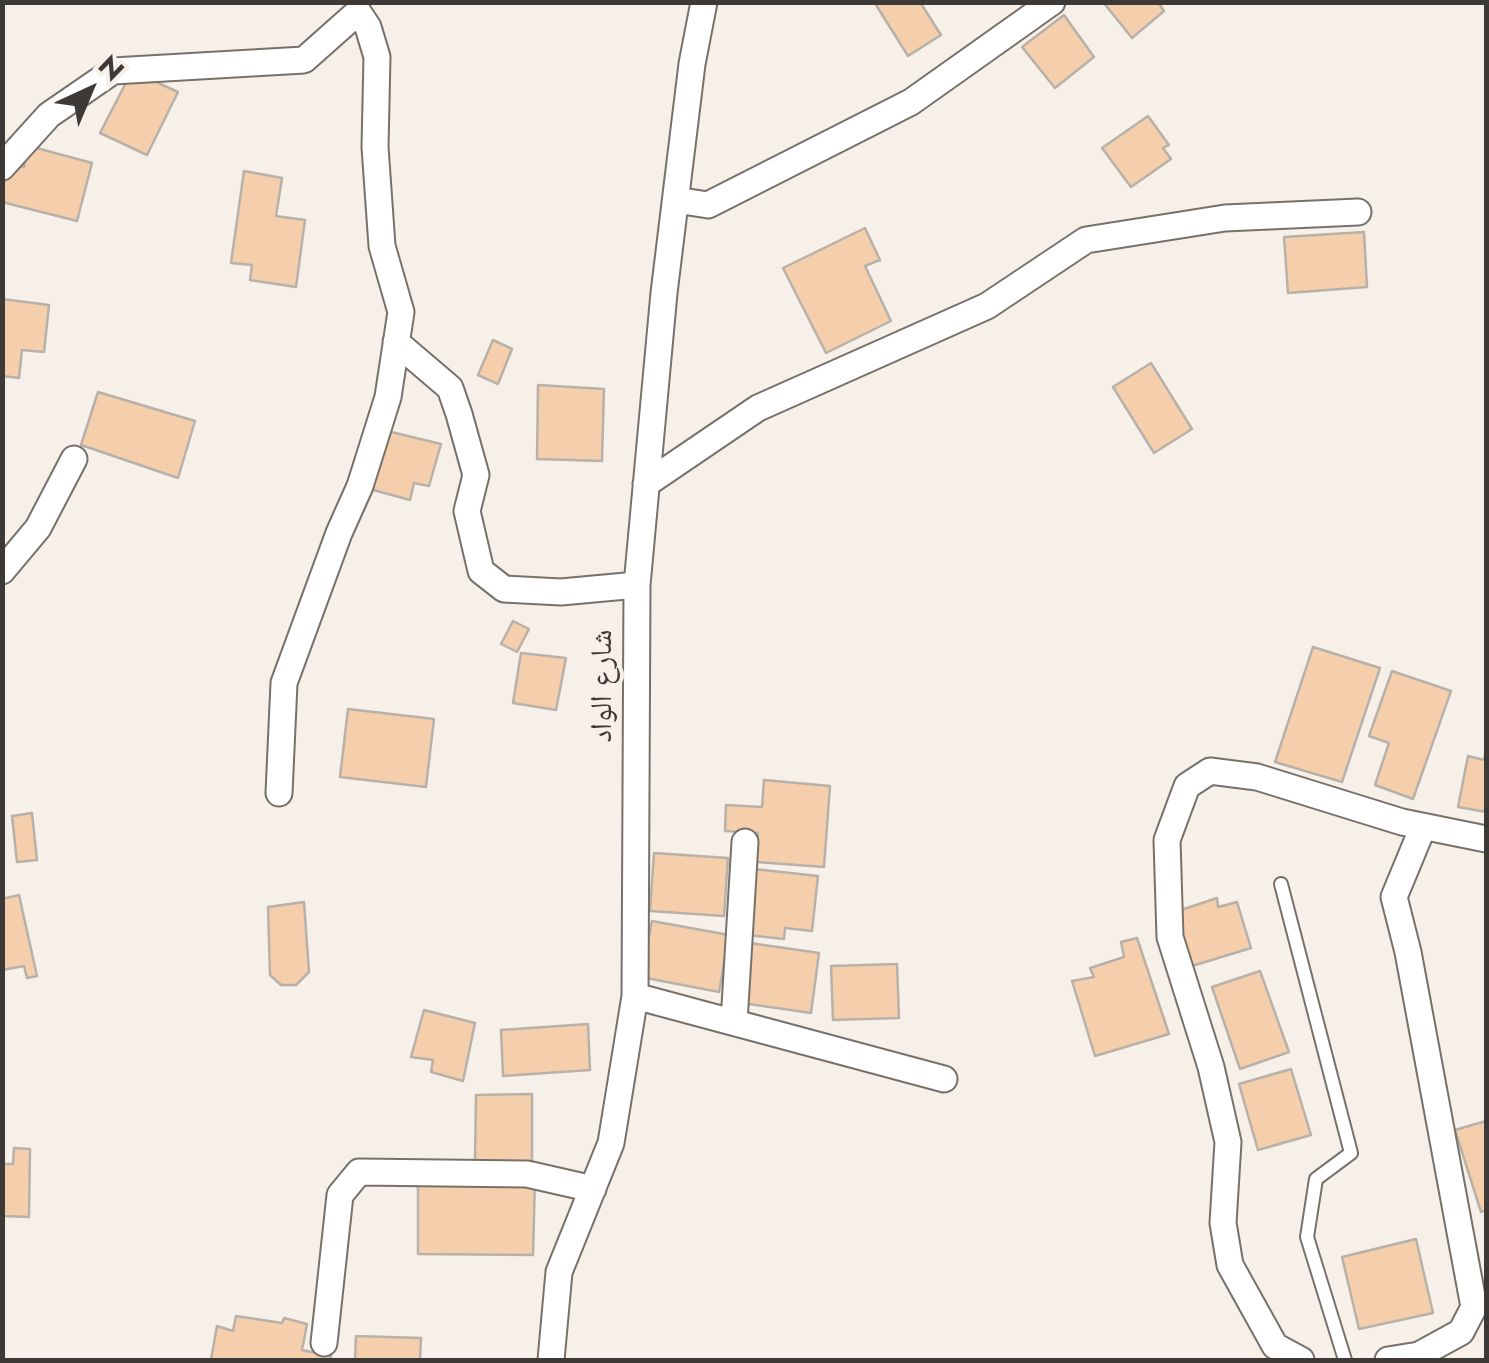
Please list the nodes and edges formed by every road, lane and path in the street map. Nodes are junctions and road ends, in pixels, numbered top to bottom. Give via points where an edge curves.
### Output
1 (704, 2) edge
2 (1052, 2) edge
3 (2, 168) edge
4 (676, 200) junction
5 (1358, 212) dead end
6 (396, 342) junction
7 (74, 459) dead end
8 (646, 484) junction
9 (2, 571) edge
10 (636, 585) junction
11 (279, 792) dead end
12 (1423, 827) junction
13 (1486, 838) edge
14 (745, 842) dead end
15 (1281, 884) dead end
16 (635, 996) junction
17 (734, 1022) junction
18 (944, 1079) dead end
19 (594, 1189) junction
20 (324, 1343) dead end
21 (551, 1360) edge
22 (1301, 1360) edge
23 (1345, 1360) edge
24 (1388, 1360) edge

1 - 4 street, شارع الواد
2 - 4 street via 911,102 708,204
3 - 6 street via 48,115 113,71 304,60 358,12 377,57 376,166 382,246 401,312
4 - 8 street, شارع الواد
5 - 8 street via 1224,218 1086,240 987,306 758,408
6 - 10 street via 450,388 455,401 476,475 467,511 481,571 504,589
6 - 11 street via 388,397 360,486 284,683
7 - 9 street via 38,528
8 - 10 street, شارع الواد
10 - 16 street, شارع الواد
12 - 13 street
12 - 22 street via 1256,777 1210,772 1187,786 1167,840 1170,937 1228,1142 1223,1223 1230,1265 1275,1346
12 - 24 street via 1394,898 1474,1307 1461,1332 1420,1355
14 - 17 street
15 - 23 lane via 1352,1153 1316,1179 1307,1237
16 - 17 street
16 - 19 street, شارع الواد via 610,1143
17 - 18 street
19 - 20 street via 527,1174 359,1172 340,1194
19 - 21 street, شارع الواد via 559,1272

